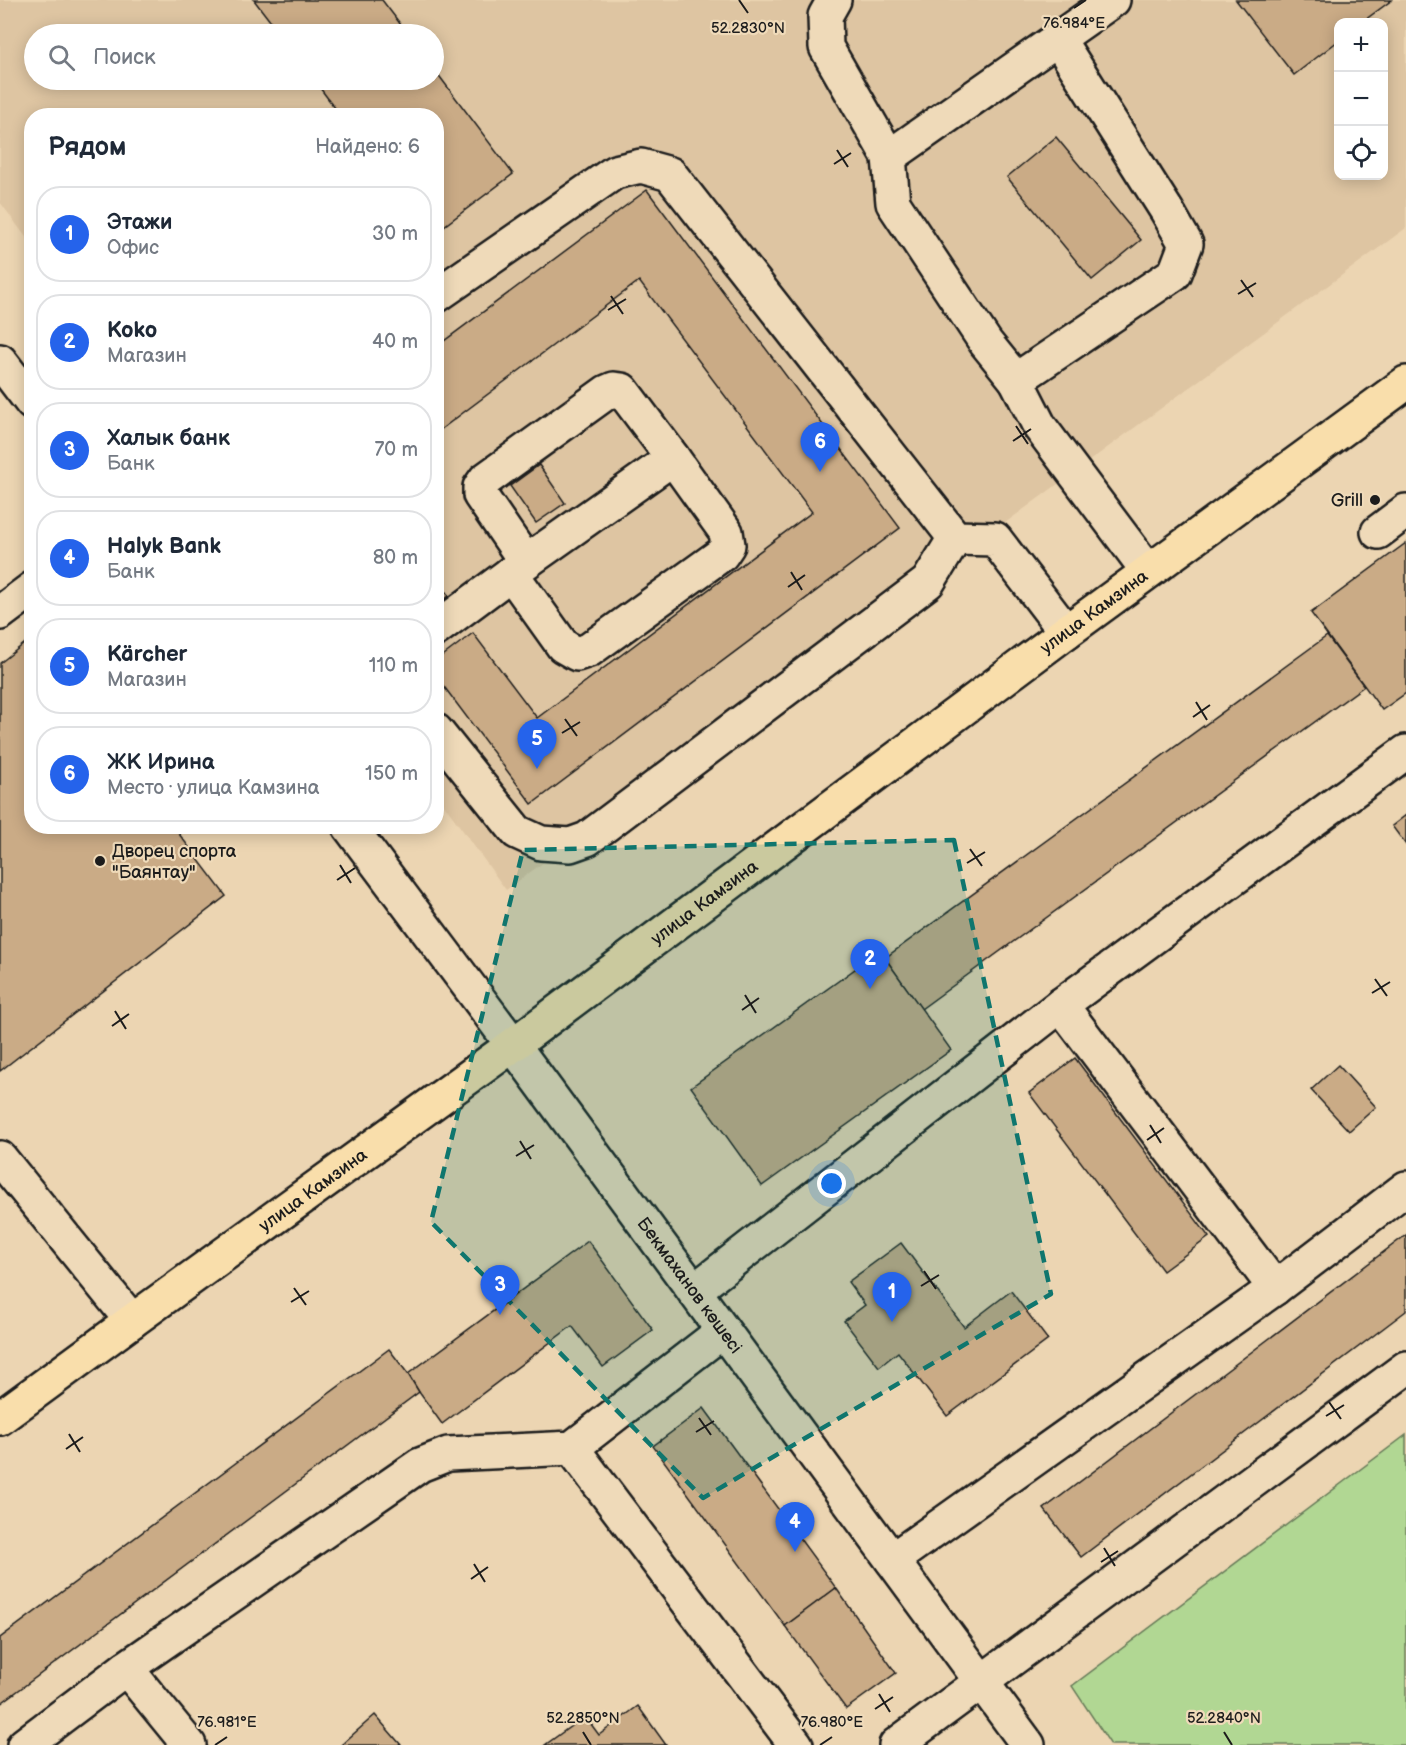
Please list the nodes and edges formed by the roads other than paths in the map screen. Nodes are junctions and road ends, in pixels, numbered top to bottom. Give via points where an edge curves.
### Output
1 (834, 0) edge
2 (1113, 0) edge
3 (1058, 39) junction
4 (889, 157) junction
5 (444, 290) edge
6 (0, 361) edge
7 (1016, 380) junction
8 (1406, 383) edge
9 (24, 392) edge
10 (673, 458) junction
11 (1406, 511) edge
12 (1378, 532) dead end
13 (955, 538) junction
14 (519, 567) junction
15 (1148, 572) junction
16 (24, 595) edge
17 (0, 613) edge
18 (444, 622) edge
19 (1066, 632) junction
20 (444, 741) edge
21 (1406, 752) edge
22 (355, 834) edge
23 (1061, 1005) junction
24 (513, 1045) junction
25 (0, 1158) edge
26 (1406, 1188) edge
27 (1275, 1288) junction
28 (694, 1292) junction
29 (132, 1321) junction
30 (723, 1331) junction
31 (1406, 1368) edge
32 (0, 1419) edge
33 (572, 1448) junction
34 (892, 1560) junction
35 (126, 1668) junction
36 (981, 1682) junction
37 (24, 1745) edge
38 (189, 1745) edge
39 (796, 1745) edge
40 (896, 1745) edge
41 (1028, 1745) edge

1 - 4 street via 825,16 826,47
2 - 3 street
3 - 4 street
3 - 7 street via 1186,244 1175,273
4 - 7 street via 893,203 986,343
5 - 13 street via 615,172 641,166 670,174
6 - 9 street
7 - 15 street via 1040,427
8 - 15 main road, улица Камзина
10 - 14 street
10 - 14 street via 622,390 607,392 480,487 480,495
10 - 14 street via 726,532 728,545 722,554 599,643 577,654 563,646
11 - 12 street
13 - 19 street via 995,539
13 - 20 street via 928,582 587,839 570,845 541,843 517,832
14 - 18 street
15 - 19 main road, улица Камзина
16 - 17 street
19 - 24 main road, улица Камзина
21 - 23 street
22 - 24 street, Бекмаханов көшесі
23 - 27 street
23 - 28 street
24 - 28 street, Бекмаханов көшесі
24 - 29 main road, улица Камзина
25 - 29 street
26 - 27 street
27 - 34 street
28 - 30 street, Бекмаханов көшесі
29 - 32 main road, улица Камзина
30 - 33 street
30 - 34 street, Бекмаханов көшесі
31 - 36 street
33 - 35 street via 448,1454 420,1465
33 - 39 street
34 - 36 street, Бекмаханов көшесі
35 - 37 street
35 - 38 street
36 - 40 street
36 - 41 street, Бекмаханов көшесі

